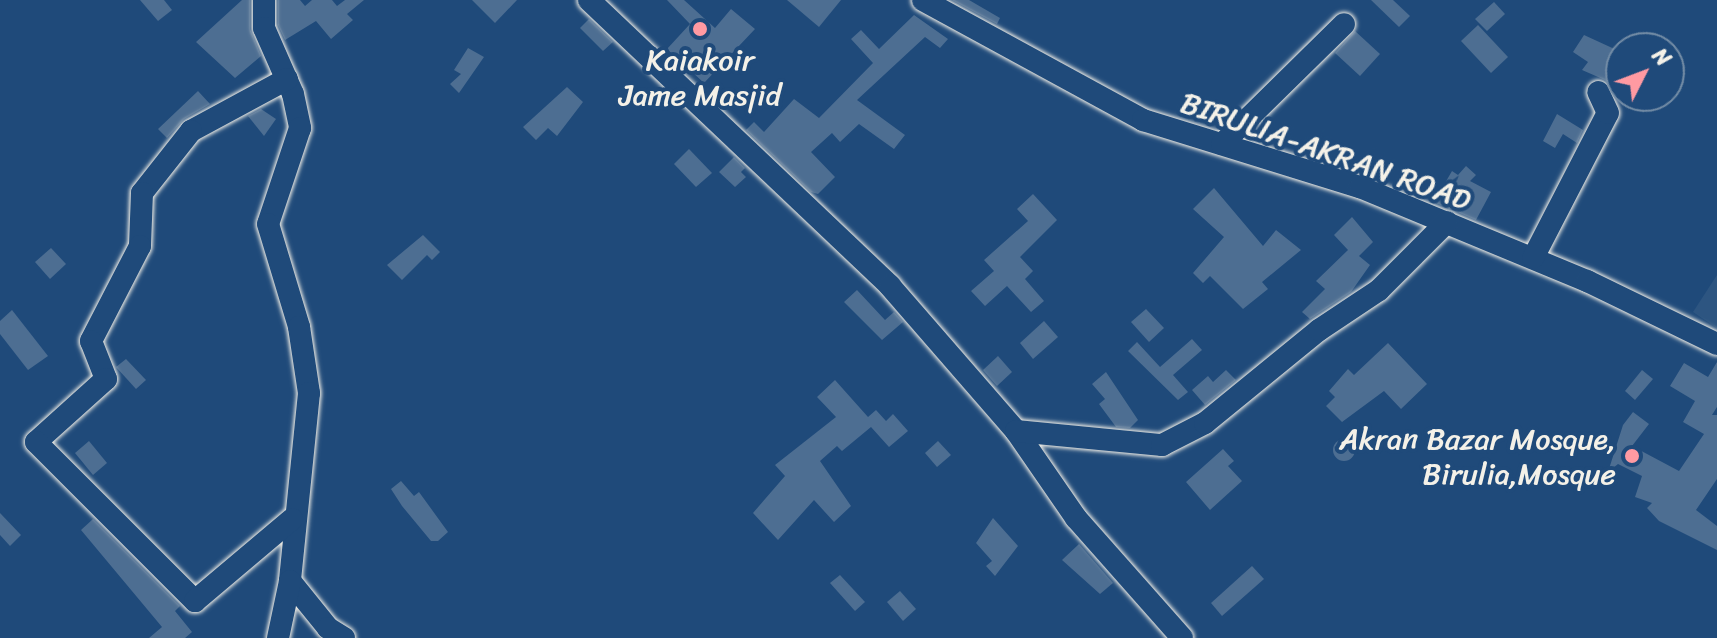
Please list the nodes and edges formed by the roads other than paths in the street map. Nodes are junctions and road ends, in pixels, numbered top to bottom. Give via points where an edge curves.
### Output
1 (264, 0) edge
2 (589, 0) edge
3 (923, 0) edge
4 (1344, 24) dead end
5 (287, 79) junction
6 (1598, 92) dead end
7 (1222, 144) junction
8 (1447, 222) junction
9 (1533, 258) junction
10 (1717, 344) edge
11 (1016, 431) junction
12 (292, 519) junction
13 (290, 581) junction
14 (278, 638) edge
15 (344, 638) edge
16 (1182, 638) edge

1 - 5 street via 264,28
2 - 11 street via 890,286
3 - 7 street, BIRULIA-AKRAN ROAD via 1143,120
4 - 7 street
5 - 12 street via 300,128 268,224 299,327 309,393
5 - 12 street via 191,131 142,193 140,246 91,341 106,379 36,442 195,601
6 - 9 street via 1608,113
7 - 8 street, BIRULIA-AKRAN ROAD via 1360,187
8 - 9 street, BIRULIA-AKRAN ROAD
8 - 11 street via 1379,290 1319,330 1205,423 1162,445
9 - 10 street, BIRULIA-AKRAN ROAD
11 - 16 street via 1076,518
12 - 13 street
13 - 14 street
13 - 15 street via 328,628

